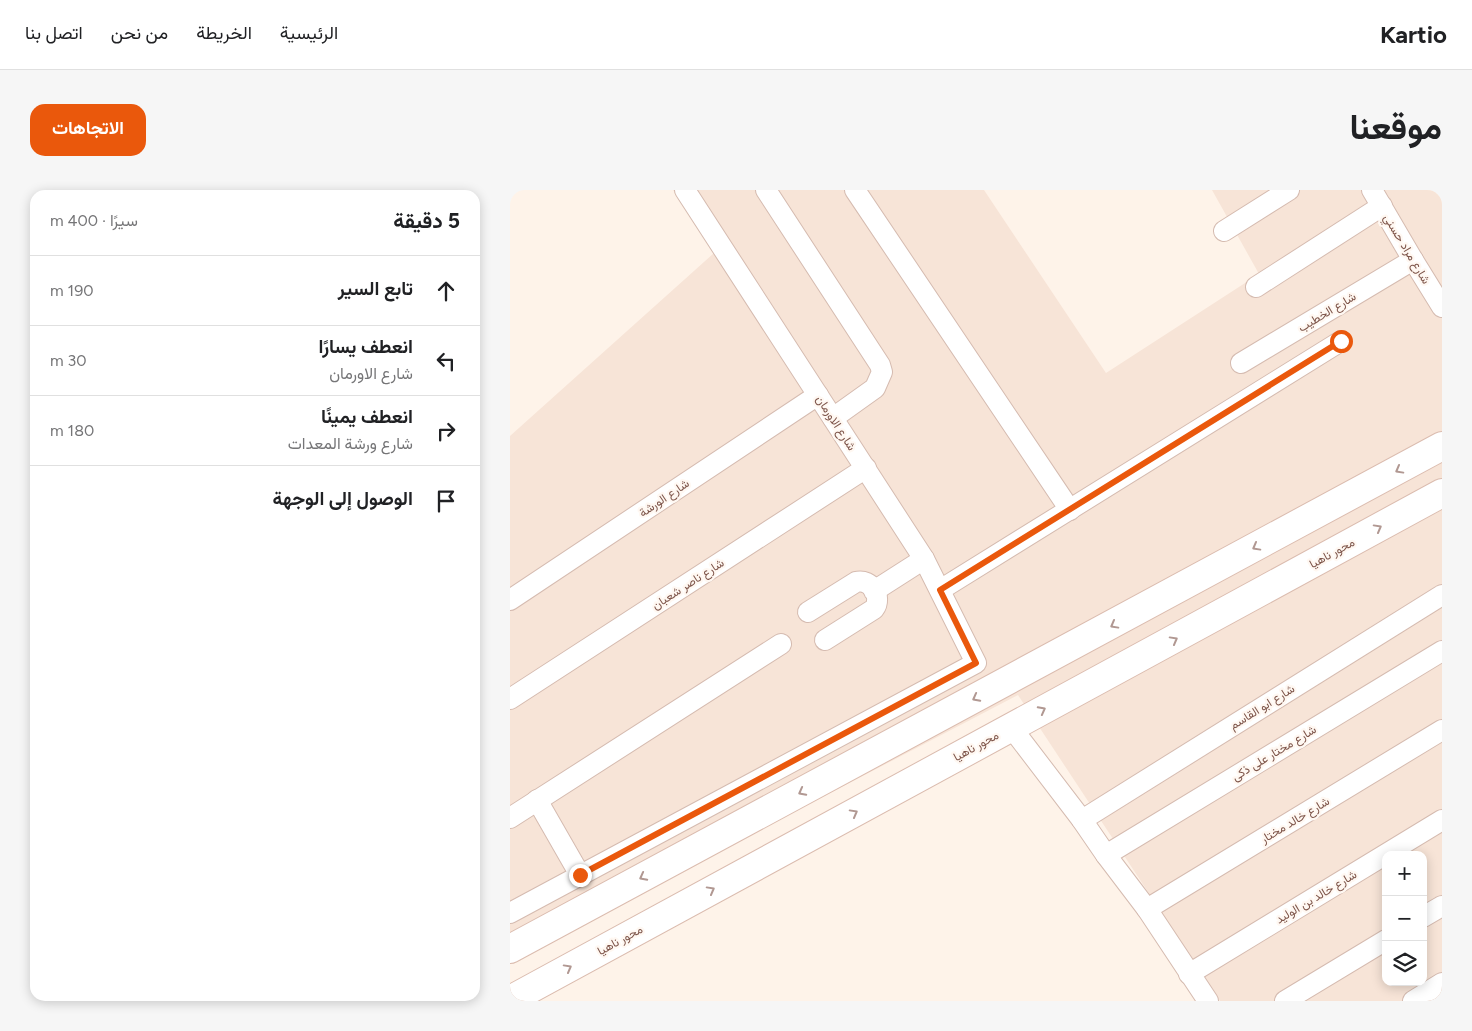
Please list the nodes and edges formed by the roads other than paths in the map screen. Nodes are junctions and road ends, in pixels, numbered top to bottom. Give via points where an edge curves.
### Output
1 (685, 190) edge
2 (766, 190) edge
3 (855, 190) edge
4 (1289, 190) edge
5 (1377, 198) edge
6 (1224, 231) dead end
7 (1413, 260) junction
8 (1256, 287) dead end
9 (1442, 307) edge
10 (1341, 341) dead end
11 (1242, 363) dead end
12 (818, 395) junction
13 (833, 418) junction
14 (1442, 446) edge
15 (866, 468) junction
16 (1442, 493) edge
17 (1070, 510) junction
18 (924, 560) junction
19 (940, 590) junction
20 (874, 591) junction
21 (1442, 595) edge
22 (510, 600) edge
23 (808, 612) dead end
24 (825, 640) dead end
25 (1081, 643) junction
26 (782, 644) dead end
27 (1442, 651) edge
28 (1100, 679) junction
29 (510, 699) edge
30 (1011, 727) junction
31 (1442, 730) edge
32 (538, 800) junction
33 (510, 818) edge
34 (1082, 820) junction
35 (1442, 820) edge
36 (1106, 856) junction
37 (580, 875) junction
38 (1442, 906) edge
39 (1147, 910) junction
40 (510, 912) edge
41 (1427, 915) edge
42 (1384, 941) edge
43 (510, 949) edge
44 (1189, 974) junction
45 (1442, 983) edge
46 (528, 996) edge
47 (1208, 1001) edge
48 (1285, 1001) edge
49 (1413, 1001) edge

1 - 12 street, شارع الاورمان
2 - 13 street via 882,372 875,388
3 - 17 street
4 - 6 street
5 - 7 street, شارع مراد حسني
5 - 8 street
7 - 9 street, شارع مراد حسني
7 - 11 street, شارع الخطيب
10 - 17 street
12 - 13 street, شارع الاورمان
12 - 22 street, شارع الورشة
13 - 15 street, شارع الاورمان
14 -> 25 main road
15 - 18 street, شارع الاورمان
15 - 29 street, شارع ناصر شعبان
28 -> 16 main road, محور ناهيا
17 - 19 street
18 - 19 street, شارع الاورمان
18 - 20 street
19 - 37 street, شارع الاورمان via 976,663
20 - 23 street via 867,581 861,580
20 - 24 street via 878,600 874,609
21 - 34 street, شارع ابو القاسم
25 - 28 main road
25 -> 43 main road
26 - 32 street
27 - 36 street, شارع مختار على ذكى
30 -> 28 main road, محور ناهيا
30 - 34 street
46 -> 30 main road, محور ناهيا
31 - 39 street, شارع خالد مختار
32 - 33 street
32 - 37 street
34 - 36 street
35 - 44 street, شارع خالد بن الوليد
36 - 39 street
37 - 40 street
38 - 41 street
39 - 44 street
42 - 48 street
44 - 47 street
45 - 49 street

